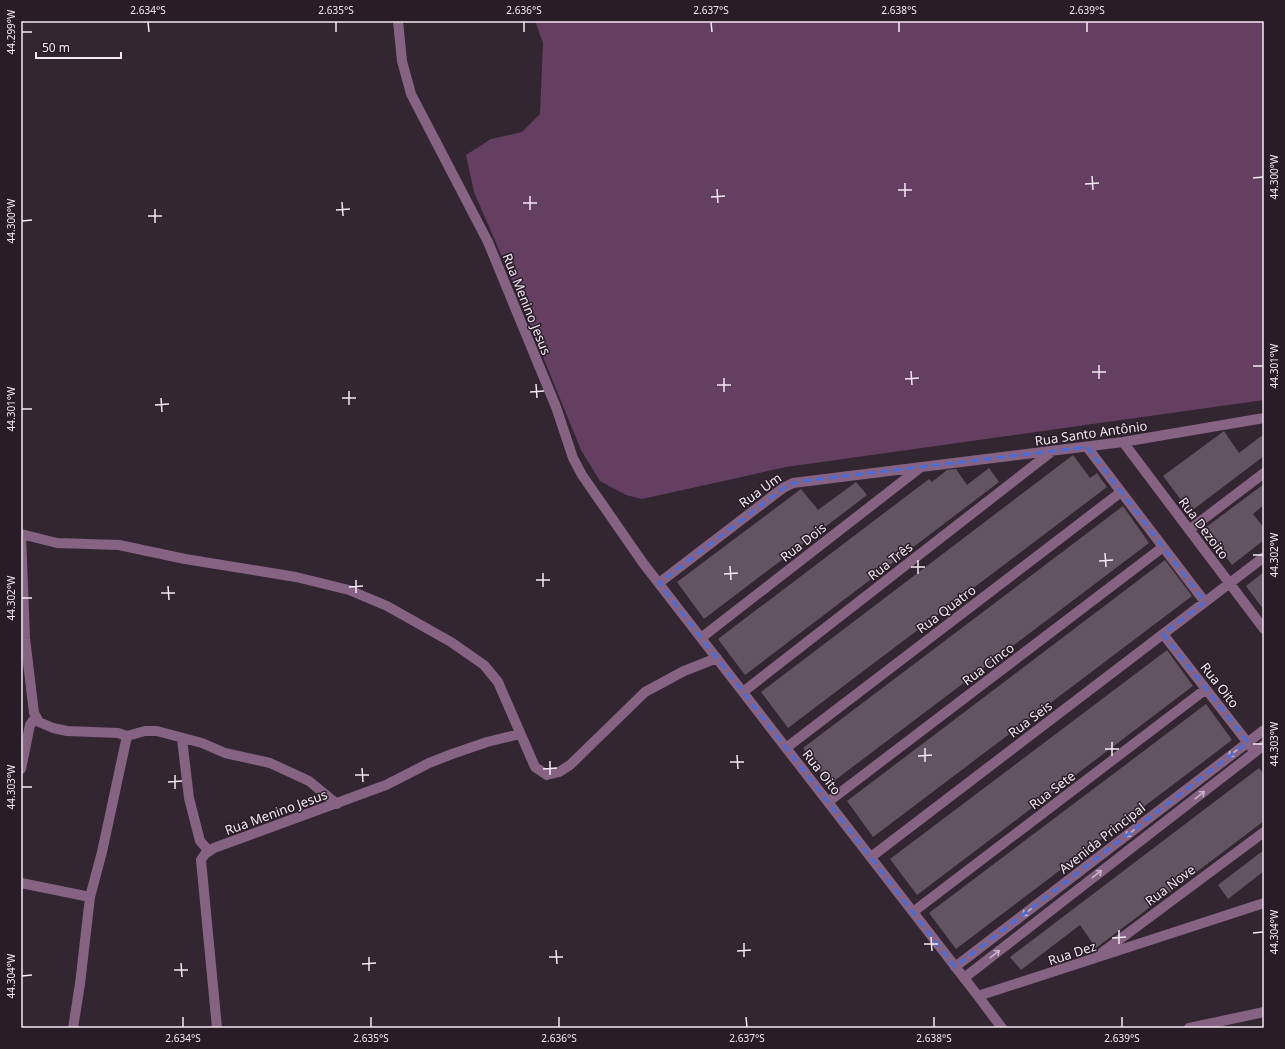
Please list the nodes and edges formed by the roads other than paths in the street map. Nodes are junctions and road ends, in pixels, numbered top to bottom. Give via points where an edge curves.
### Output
1 (398, 21) edge
2 (1264, 418) edge
3 (1124, 442) junction
4 (1087, 447) junction
5 (1052, 451) junction
6 (921, 468) junction
7 (1264, 473) edge
8 (1121, 492) junction
9 (1189, 530) junction
10 (21, 535) edge
11 (1163, 547) junction
12 (1264, 557) edge
13 (659, 583) junction
14 (1229, 584) junction
15 (1205, 602) junction
16 (1264, 630) edge
17 (1163, 634) junction
18 (701, 638) junction
19 (24, 653) edge
20 (717, 658) junction
21 (1206, 689) junction
22 (743, 692) junction
23 (35, 718) junction
24 (1264, 730) edge
25 (520, 734) junction
26 (127, 736) junction
27 (182, 739) junction
28 (1248, 742) junction
29 (1264, 745) edge
30 (786, 748) junction
31 (1255, 752) junction
32 (21, 769) edge
33 (828, 802) junction
34 (337, 804) junction
35 (1264, 832) edge
36 (209, 851) junction
37 (871, 857) junction
38 (21, 884) edge
39 (90, 897) junction
40 (1264, 903) edge
41 (913, 912) junction
42 (1092, 960) junction
43 (955, 967) junction
44 (964, 978) junction
45 (978, 996) junction
46 (1264, 1012) edge
47 (73, 1028) edge
48 (216, 1028) edge
49 (1002, 1028) edge
50 (1190, 1028) edge

1 - 13 street, Rua Menino Jesus via 402,61 411,94 491,249 556,407 573,458 598,500
2 - 3 street, Rua Santo Antônio
3 - 4 street, Rua Santo Antônio
3 - 9 street, Rua Dezoito
4 - 5 street, Rua Santo Antônio
4 - 8 street
5 - 6 street, Rua Santo Antônio
5 - 22 street, Rua Três
6 - 13 street, Rua Um via 793,483 782,488
6 - 18 street, Rua Dois
7 - 9 street
8 - 11 street
8 - 30 street, Rua Quatro
9 - 14 street, Rua Dezoito
10 - 19 street
10 - 25 street via 57,543 119,545 296,577 349,590 417,622 484,665 498,682
11 - 15 street
11 - 33 street, Rua Cinco
12 - 14 street, Rua Seis
13 - 18 street, Rua Oito
14 - 15 street, Rua Seis
14 - 16 street, Rua Dezoito
15 - 17 street, Rua Seis
17 - 21 street, Rua Oito
17 - 37 street, Rua Seis
18 - 20 street, Rua Oito
19 - 23 street
20 - 22 street, Rua Oito
20 - 25 street via 684,671 645,692 559,772 547,775 538,771
21 - 28 street, Rua Oito
21 - 41 street, Rua Sete
22 - 30 street, Rua Oito
23 - 26 street via 43,725 67,731 118,733
23 - 32 street via 30,725
24 - 28 street, Avenida Principal
25 - 34 street, Rua Menino Jesus via 440,758 386,785
26 - 27 street via 157,731
26 - 39 street
27 - 34 street via 282,768 309,781
27 - 36 street via 189,798 200,841
28 - 31 street, Rua Oito
28 -> 43 street, Avenida Principal
29 - 31 street, Avenida Principal
30 - 33 street, Rua Oito
44 -> 31 street, Avenida Principal
33 - 37 street, Rua Oito
34 - 36 street, Rua Menino Jesus
35 - 42 street, Rua Nove
36 - 48 street via 202,860 202,875 208,918
37 - 41 street, Rua Oito
38 - 39 street
39 - 47 street
40 - 42 street, Rua Dez
41 - 43 street, Rua Oito
42 - 45 street, Rua Dez
43 - 44 street, Rua Oito
44 - 45 street
45 - 49 street
46 - 50 street

